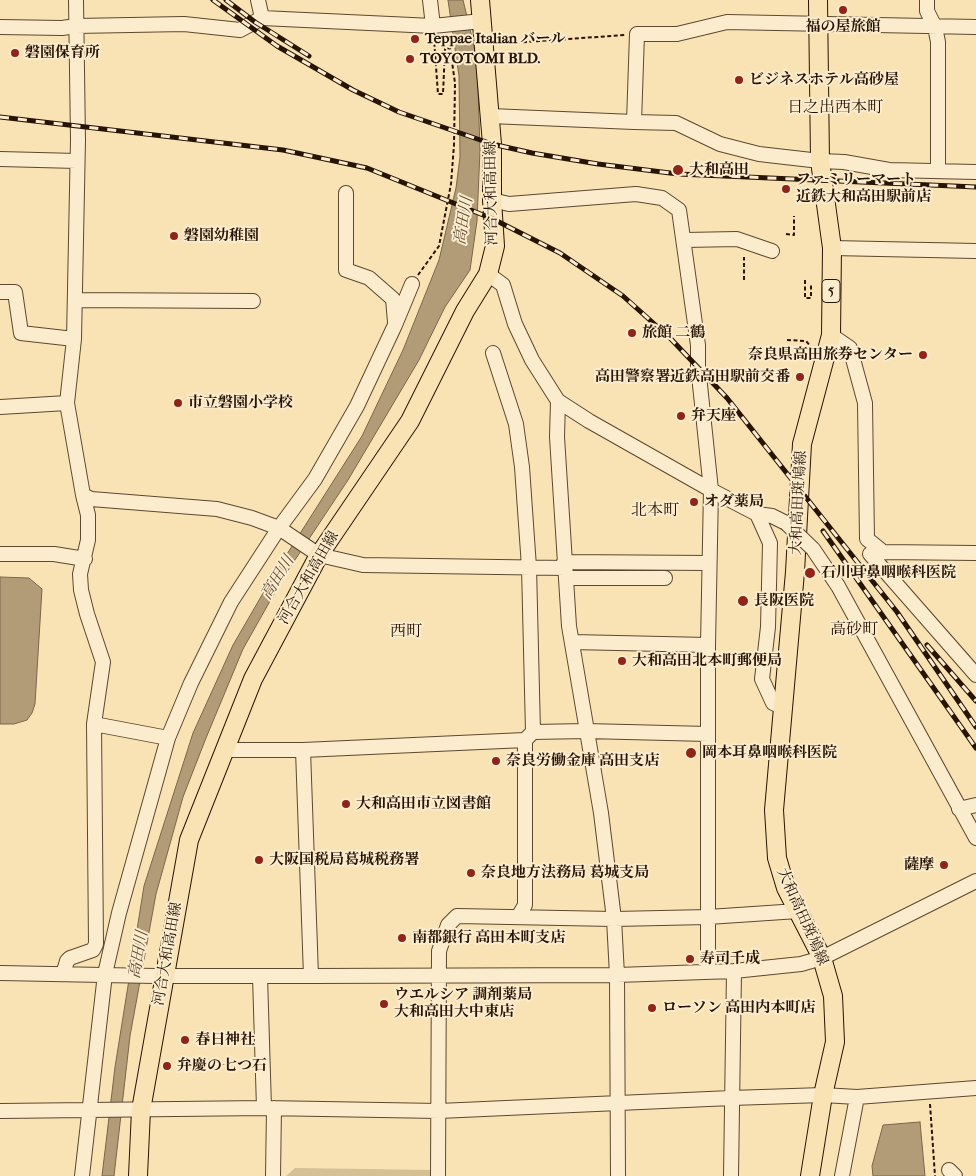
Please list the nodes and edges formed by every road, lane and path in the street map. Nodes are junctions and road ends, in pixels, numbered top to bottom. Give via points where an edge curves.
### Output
1 (76, 0) edge
2 (258, 0) edge
3 (430, 0) edge
4 (480, 0) edge
5 (818, 0) edge
6 (927, 0) edge
7 (262, 18) junction
8 (480, 21) junction
9 (820, 25) junction
10 (76, 26) junction
11 (439, 26) junction
12 (0, 27) edge
13 (935, 27) junction
14 (976, 27) edge
15 (637, 34) junction
16 (494, 42) dead end
17 (490, 116) junction
18 (634, 122) junction
19 (0, 159) edge
20 (78, 161) junction
21 (820, 161) junction
22 (938, 170) junction
23 (976, 172) edge
24 (346, 193) dead end
25 (492, 200) junction
26 (794, 216) dead end
27 (786, 234) dead end
28 (685, 240) junction
29 (832, 248) junction
30 (772, 251) dead end
31 (976, 251) edge
32 (744, 257) dead end
33 (488, 274) junction
34 (744, 280) dead end
35 (805, 280) dead end
36 (412, 284) joint
37 (811, 284) dead end
38 (0, 292) edge
39 (75, 300) junction
40 (253, 301) dead end
41 (395, 325) junction
42 (830, 335) junction
43 (74, 339) junction
44 (788, 340) dead end
45 (812, 348) dead end
46 (494, 353) dead end
47 (558, 401) junction
48 (68, 403) junction
49 (0, 407) edge
50 (711, 490) junction
51 (83, 494) junction
52 (757, 514) junction
53 (284, 532) junction
54 (317, 552) junction
55 (883, 552) junction
56 (976, 553) edge
57 (0, 554) edge
58 (85, 559) junction
59 (709, 563) junction
60 (529, 567) junction
61 (565, 570) junction
62 (665, 578) dead end
63 (572, 642) junction
64 (708, 645) junction
65 (976, 675) edge
66 (782, 707) junction
67 (94, 724) junction
68 (586, 731) junction
69 (708, 734) junction
70 (529, 736) junction
71 (168, 738) junction
72 (225, 750) junction
73 (303, 750) junction
74 (976, 805) edge
75 (959, 809) junction
76 (976, 838) edge
77 (976, 881) edge
78 (798, 911) junction
79 (518, 917) junction
80 (708, 917) junction
81 (614, 919) junction
82 (822, 958) junction
83 (734, 971) junction
84 (708, 972) junction
85 (0, 973) edge
86 (63, 974) junction
87 (110, 974) junction
88 (439, 975) junction
89 (617, 975) junction
90 (159, 976) junction
91 (260, 976) junction
92 (311, 976) junction
93 (976, 1088) edge
94 (929, 1092) junction
95 (822, 1095) junction
96 (858, 1097) junction
97 (731, 1098) junction
98 (618, 1103) junction
99 (269, 1108) junction
100 (96, 1110) junction
101 (136, 1110) junction
102 (0, 1111) edge
103 (439, 1111) junction
104 (82, 1176) edge
105 (138, 1176) edge
106 (273, 1176) edge
107 (438, 1176) edge
108 (618, 1176) edge
109 (731, 1176) edge
110 (810, 1176) edge
111 (842, 1176) edge
112 (935, 1176) edge

1 - 10 street
2 - 7 street
3 - 11 street
4 - 8 main road, 河合大和高田線
5 - 9 main road, 大和高田斑鳩線 / 5
6 - 13 street via 927,11
7 - 10 street via 240,30 184,24
7 - 11 street
8 - 11 street
8 - 17 main road, 河合大和高田線
9 - 13 street
9 - 15 street via 727,22 677,34
9 - 21 main road, 大和高田斑鳩線 / 5
10 - 12 street
10 - 20 street
11 - 36 path via 438,94 443,94 445,48 450,48 455,83 451,184 439,246
13 - 14 street
13 - 22 street via 938,42
15 - 16 path
15 - 18 street
17 - 18 street
17 - 25 main road, 河合大和高田線
18 - 21 street via 676,123 720,144 759,154
19 - 20 street
20 - 39 street
21 - 22 street via 889,170
21 - 29 main road, 大和高田斑鳩線 / 5
22 - 23 street
24 - 41 street via 346,270 369,278 393,299
25 - 28 street via 509,204 636,194 662,198 679,210
25 - 33 main road, 河合大和高田線 via 495,246
26 - 27 path via 794,235
28 - 30 street via 737,239
28 - 50 street
29 - 31 street
29 - 42 main road, 大和高田斑鳩線 / 5
32 - 34 path
33 - 47 street via 502,285 532,360
33 - 54 main road, 河合大和高田線 via 465,310 410,421
35 - 37 path via 805,298 811,298
36 - 41 street
38 - 43 street via 15,292 21,333
39 - 40 street
39 - 43 street
41 - 53 street via 353,414
42 - 55 street via 850,348 865,403 867,539
42 - 66 main road, 大和高田斑鳩線 / 5 via 802,444 795,572
43 - 48 street
44 - 45 path via 806,341
46 - 60 street via 516,424
47 - 50 street
47 - 61 street
48 - 49 street
48 - 51 street
50 - 52 street
50 - 59 street
51 - 53 street via 91,500 217,509 252,518
51 - 58 street via 88,515
52 - 66 street via 770,543 768,627 762,680 773,703
52 - 75 street, bridge via 772,516 786,523 813,549 838,586
53 - 54 street
53 - 71 street via 231,602 191,682
54 - 60 street via 363,565
54 - 72 main road, 河合大和高田線 via 253,678
55 - 56 street
55 - 65 street via 870,554
57 - 58 street via 54,554
58 - 67 street via 80,574 81,590 103,662
59 - 61 street
59 - 64 street
60 - 61 street
60 - 70 street
61 - 62 street
61 - 63 street
63 - 64 street
63 - 68 street
64 - 69 street
66 - 78 main road, 大和高田斑鳩線 / 5 via 774,810 777,858 786,888
67 - 71 street
67 - 86 street via 96,944 94,950 70,958
68 - 69 street
68 - 70 street
68 - 81 street via 601,813
69 - 80 street
70 - 73 street
70 - 79 street via 525,905
71 - 87 street via 119,912
72 - 73 street
72 - 90 main road, 河合大和高田線 via 189,840
73 - 92 street
74 - 75 street
75 - 76 street
77 - 82 street
78 - 80 street
78 - 82 main road, 大和高田斑鳩線 / 5
79 - 81 street
79 - 88 street via 457,916 448,925 439,951
80 - 81 street
80 - 84 street
81 - 89 street
82 - 83 street via 801,964
82 - 95 main road, 大和高田斑鳩線 / 5 via 833,996 835,1042
83 - 84 street
83 - 97 street
84 - 89 street
85 - 86 street
86 - 87 street
87 - 90 street
87 - 100 street
88 - 89 street
88 - 92 street
88 - 103 street
89 - 98 street
90 - 91 street
90 - 101 main road, 河合大和高田線
91 - 92 street
91 - 99 street
93 - 94 street
94 - 96 street
94 - 112 path
95 - 96 street
95 - 97 street
95 - 110 main road, 大和高田斑鳩線 / 5
96 - 111 street
97 - 98 street
97 - 109 street
98 - 103 street
98 - 108 street
99 - 101 street
99 - 103 street
99 - 106 street
100 - 101 street
100 - 102 street
100 - 104 street
101 - 105 main road, 河合大和高田線
103 - 107 street

